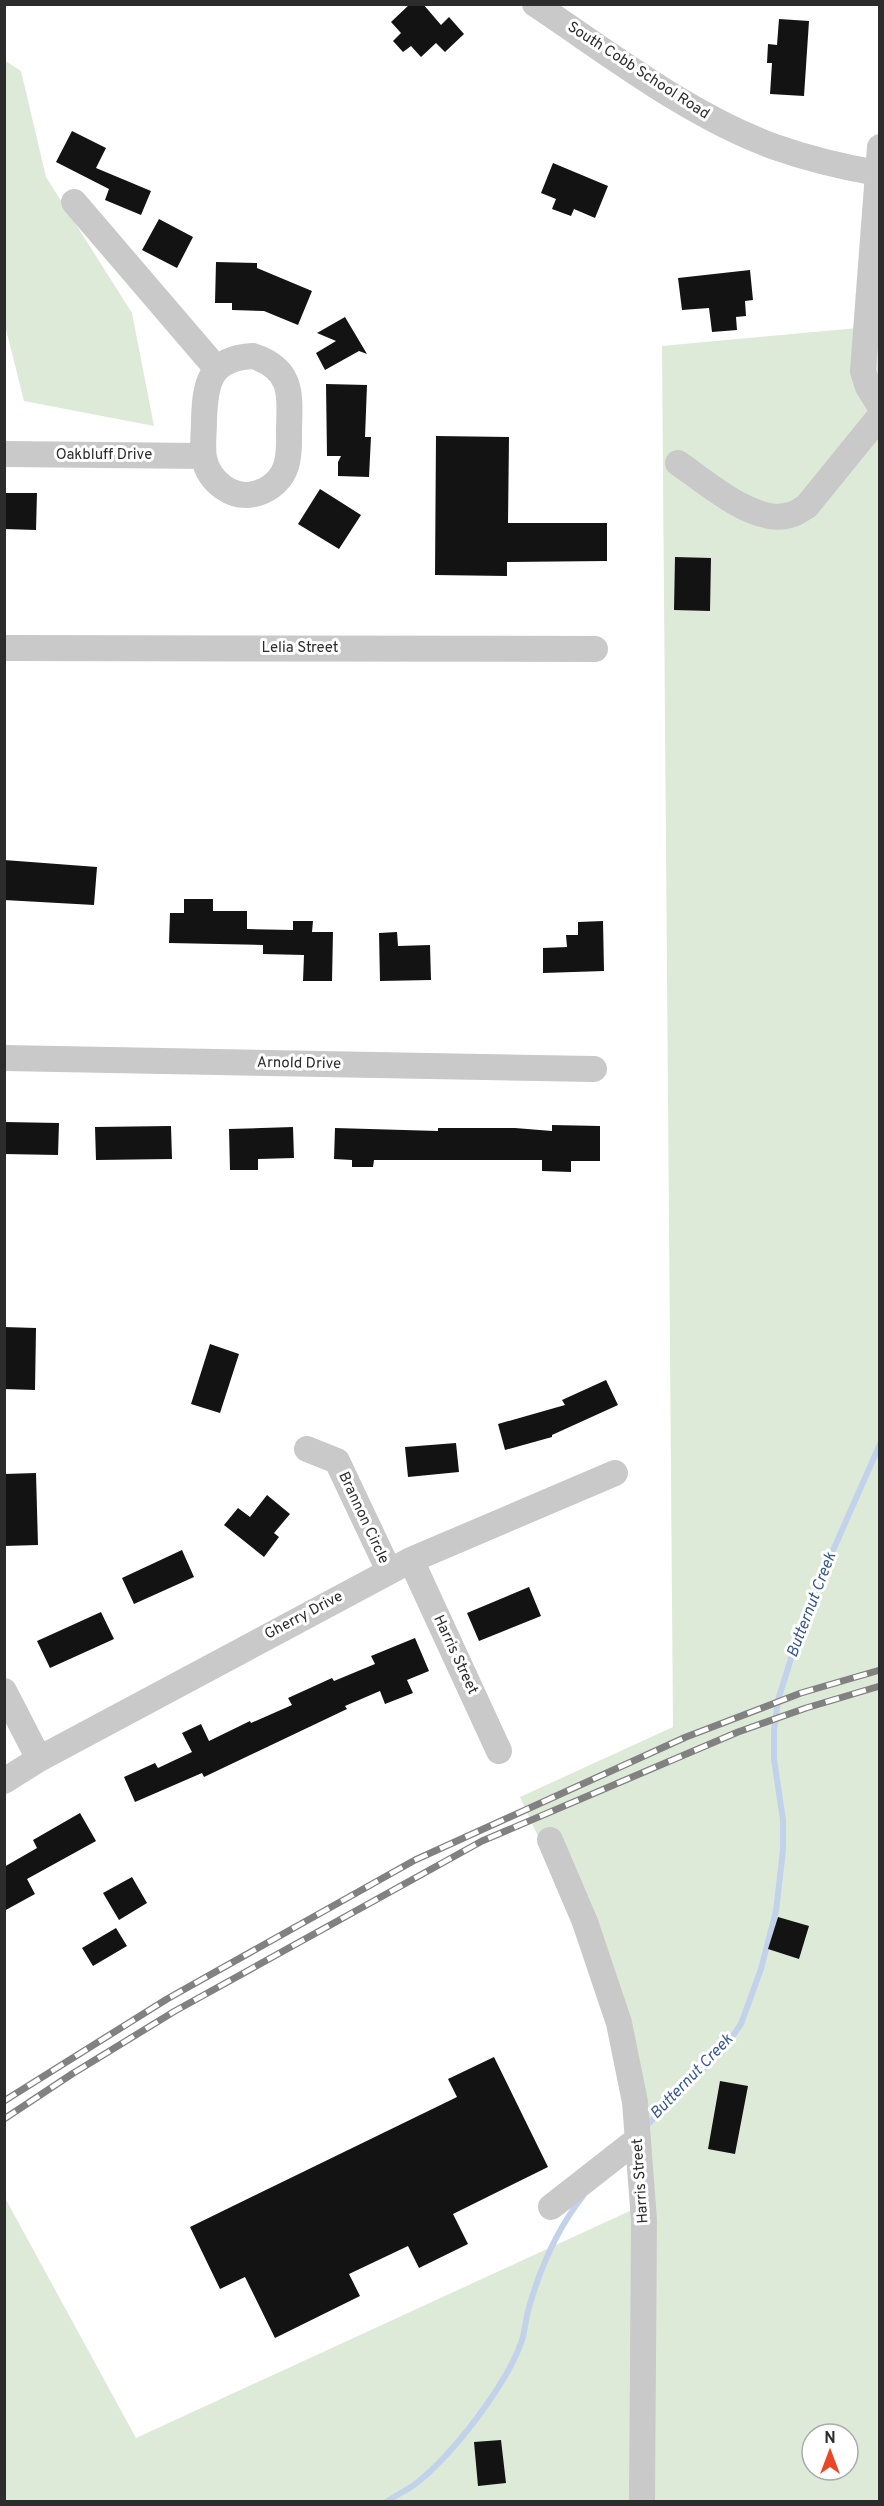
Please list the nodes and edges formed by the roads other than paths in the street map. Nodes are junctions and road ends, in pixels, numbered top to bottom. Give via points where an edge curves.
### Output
1 (536, 4) edge
2 (879, 147) edge
3 (877, 174) junction
4 (74, 202) dead end
5 (217, 369) junction
6 (879, 406) edge
7 (879, 416) edge
8 (4, 454) edge
9 (203, 456) junction
10 (678, 463) dead end
11 (4, 648) edge
12 (595, 649) dead end
13 (4, 1058) edge
14 (594, 1069) dead end
15 (307, 1449) dead end
16 (615, 1473) dead end
17 (411, 1560) junction
18 (388, 1571) junction
19 (4, 1690) edge
20 (499, 1751) dead end
21 (39, 1759) junction
22 (4, 1781) edge
23 (550, 1839) dead end
24 (638, 2139) junction
25 (551, 2207) dead end
26 (642, 2502) edge

1 - 3 street, South Cobb School Road via 699,112 774,147
2 - 3 street
3 - 6 street via 863,371
4 - 5 street
5 - 9 street via 206,389
5 - 9 street via 227,361 254,356 277,368 289,392 288,460 278,480 268,489 242,494 217,484
7 - 10 street via 807,506 790,516 752,512
8 - 9 street, Oakbluff Drive
11 - 12 street, Lelia Street
13 - 14 street, Arnold Drive
15 - 18 street, Brannon Circle via 337,1461
16 - 17 street, Gherry Drive
17 - 18 street, Gherry Drive
17 - 20 street, Harris Street
18 - 21 street, Gherry Drive
19 - 21 street
21 - 22 street, Gherry Drive
23 - 24 street, Harris Street via 585,1922 619,2024
24 - 25 street
24 - 26 street, Harris Street via 644,2220

